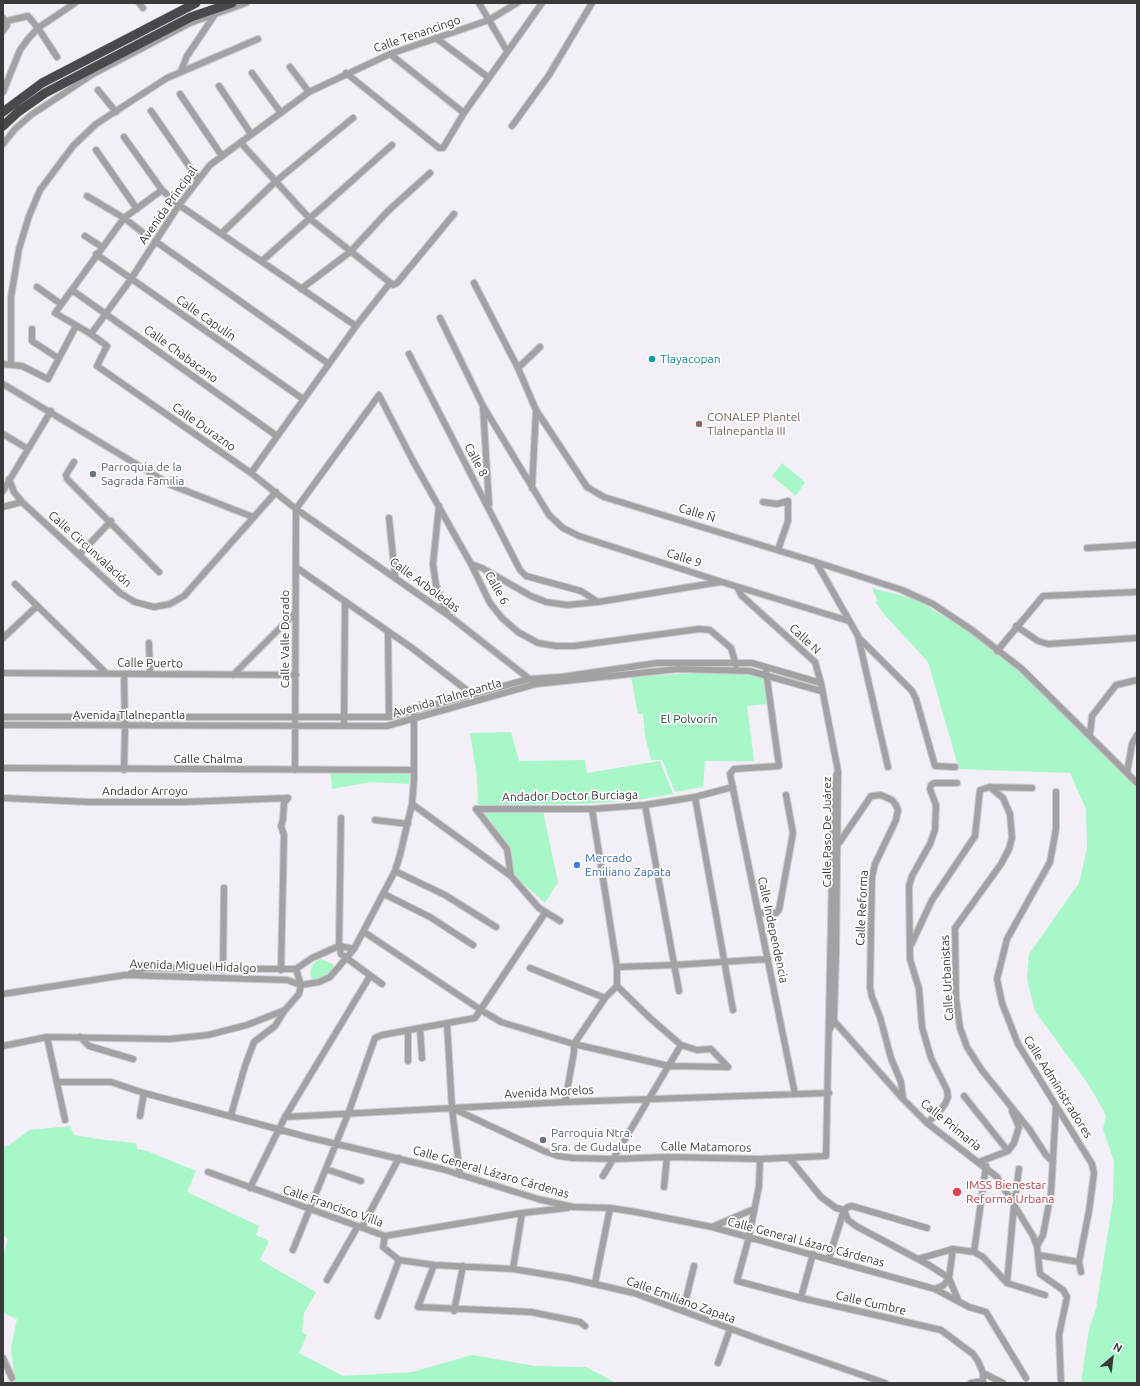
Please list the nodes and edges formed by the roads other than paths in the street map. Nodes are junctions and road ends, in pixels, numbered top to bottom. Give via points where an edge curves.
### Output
1 (75, 3) edge
2 (196, 3) edge
3 (232, 3) edge
4 (246, 3) edge
5 (479, 3) edge
6 (517, 3) edge
7 (542, 3) edge
8 (592, 3) edge
9 (216, 13) junction
10 (5, 20) edge
11 (489, 20) junction
12 (38, 28) junction
13 (3, 31) edge
14 (436, 38) junction
15 (258, 39) dead end
16 (508, 51) junction
17 (390, 54) junction
18 (57, 57) dead end
19 (290, 67) dead end
20 (181, 71) junction
21 (252, 73) dead end
22 (346, 73) junction
23 (489, 78) junction
24 (219, 86) dead end
25 (98, 90) dead end
26 (3, 92) edge
27 (309, 92) junction
28 (180, 94) dead end
29 (151, 111) dead end
30 (3, 112) edge
31 (116, 112) junction
32 (281, 113) junction
33 (464, 113) junction
34 (353, 118) dead end
35 (3, 126) edge
36 (512, 126) dead end
37 (251, 134) junction
38 (124, 137) dead end
39 (241, 143) junction
40 (3, 144) edge
41 (392, 145) dead end
42 (96, 150) dead end
43 (222, 156) junction
44 (430, 173) dead end
45 (198, 179) junction
46 (275, 182) junction
47 (162, 190) junction
48 (87, 196) dead end
49 (179, 205) junction
50 (136, 209) junction
51 (454, 214) dead end
52 (124, 218) junction
53 (309, 218) junction
54 (222, 233) junction
55 (146, 235) dead end
56 (86, 236) dead end
57 (155, 241) junction
58 (102, 247) junction
59 (350, 252) junction
60 (96, 254) junction
61 (262, 261) junction
62 (132, 279) junction
63 (474, 283) dead end
64 (391, 284) junction
65 (37, 287) dead end
66 (301, 289) junction
67 (72, 290) junction
68 (61, 304) junction
69 (105, 314) junction
70 (440, 318) dead end
71 (76, 326) junction
72 (356, 326) junction
73 (32, 329) dead end
74 (91, 334) junction
75 (540, 347) dead end
76 (409, 354) dead end
77 (58, 358) junction
78 (3, 364) edge
79 (11, 364) junction
80 (329, 364) junction
81 (518, 368) junction
82 (3, 384) edge
83 (303, 399) junction
84 (483, 406) junction
85 (536, 410) junction
86 (51, 412) junction
87 (3, 434) edge
88 (277, 436) junction
89 (28, 449) junction
90 (74, 462) dead end
91 (251, 472) junction
92 (9, 480) junction
93 (532, 488) junction
94 (3, 491) edge
95 (276, 492) junction
96 (22, 502) junction
97 (763, 502) dead end
98 (439, 506) junction
99 (3, 507) edge
100 (489, 508) junction
101 (296, 509) junction
102 (253, 517) junction
103 (389, 518) dead end
104 (111, 521) junction
105 (1137, 545) edge
106 (1086, 548) dead end
107 (778, 550) junction
108 (79, 555) junction
109 (816, 562) junction
110 (471, 564) junction
111 (297, 568) junction
112 (159, 572) dead end
113 (395, 576) junction
114 (722, 582) junction
115 (15, 584) dead end
116 (737, 587) junction
117 (1137, 592) edge
118 (345, 601) junction
119 (598, 602) junction
120 (38, 606) junction
121 (295, 613) junction
122 (448, 615) junction
123 (849, 621) junction
124 (1016, 626) junction
125 (388, 633) junction
126 (858, 636) junction
127 (3, 638) edge
128 (1137, 638) edge
129 (149, 643) dead end
130 (997, 651) junction
131 (736, 662) junction
132 (766, 667) junction
133 (736, 670) junction
134 (3, 673) edge
135 (106, 673) junction
136 (124, 674) junction
137 (150, 674) junction
138 (233, 675) junction
139 (296, 675) junction
140 (766, 675) junction
141 (529, 679) junction
142 (1137, 680) edge
143 (821, 683) junction
144 (536, 684) junction
145 (821, 691) junction
146 (473, 695) junction
147 (415, 710) junction
148 (125, 716) junction
149 (3, 717) edge
150 (390, 717) junction
151 (296, 718) junction
152 (344, 718) junction
153 (414, 719) junction
154 (3, 725) edge
155 (296, 726) junction
156 (125, 727) junction
157 (344, 727) junction
158 (1090, 734) junction
159 (1136, 736) edge
160 (888, 767) dead end
161 (955, 767) dead end
162 (3, 768) edge
163 (124, 770) junction
164 (295, 770) junction
165 (413, 770) junction
166 (838, 771) junction
167 (1127, 773) junction
168 (957, 783) dead end
169 (1137, 783) edge
170 (734, 787) junction
171 (990, 787) junction
172 (1032, 788) dead end
173 (1056, 792) dead end
174 (786, 795) dead end
175 (695, 797) junction
176 (3, 798) edge
177 (412, 804) junction
178 (645, 805) junction
179 (592, 809) junction
180 (341, 818) dead end
181 (375, 820) dead end
182 (408, 824) junction
183 (839, 844) junction
184 (395, 871) junction
185 (511, 876) junction
186 (224, 888) dead end
187 (384, 894) junction
188 (545, 913) junction
189 (758, 913) junction
190 (560, 921) dead end
191 (496, 927) dead end
192 (364, 932) junction
193 (834, 941) junction
194 (474, 945) dead end
195 (339, 946) junction
196 (909, 948) junction
197 (354, 949) junction
198 (768, 958) junction
199 (346, 959) junction
200 (725, 962) junction
201 (675, 965) junction
202 (617, 967) junction
203 (530, 968) dead end
204 (296, 969) junction
205 (222, 970) junction
206 (281, 970) junction
207 (125, 975) junction
208 (370, 976) junction
209 (382, 984) dead end
210 (301, 985) junction
211 (617, 986) junction
212 (679, 991) dead end
213 (3, 994) edge
214 (605, 998) junction
215 (285, 1010) junction
216 (481, 1010) junction
217 (733, 1010) dead end
218 (831, 1021) junction
219 (447, 1024) junction
220 (420, 1029) junction
221 (408, 1031) junction
222 (46, 1037) junction
223 (80, 1037) junction
224 (574, 1044) junction
225 (681, 1045) junction
226 (3, 1046) edge
227 (422, 1058) dead end
228 (133, 1059) dead end
229 (408, 1061) dead end
230 (669, 1066) junction
231 (57, 1082) junction
232 (144, 1093) junction
233 (828, 1093) junction
234 (795, 1094) junction
235 (964, 1096) dead end
236 (650, 1099) junction
237 (903, 1099) junction
238 (565, 1102) junction
239 (1011, 1105) junction
240 (1056, 1106) junction
241 (452, 1108) junction
242 (348, 1114) junction
243 (230, 1115) junction
244 (140, 1116) dead end
245 (285, 1117) junction
246 (65, 1120) dead end
247 (927, 1123) junction
248 (280, 1130) junction
249 (336, 1144) junction
250 (1008, 1151) junction
251 (667, 1157) junction
252 (399, 1158) junction
253 (790, 1158) junction
254 (614, 1159) junction
255 (760, 1159) junction
256 (979, 1162) junction
257 (1053, 1162) junction
258 (986, 1166) junction
259 (326, 1168) junction
260 (1019, 1169) dead end
261 (208, 1172) dead end
262 (460, 1174) junction
263 (603, 1176) dead end
264 (361, 1181) dead end
265 (664, 1187) dead end
266 (250, 1188) junction
267 (1014, 1205) junction
268 (573, 1207) junction
269 (610, 1208) junction
270 (309, 1209) junction
271 (754, 1209) junction
272 (844, 1210) junction
273 (522, 1213) junction
274 (360, 1227) junction
275 (712, 1227) junction
276 (927, 1228) dead end
277 (385, 1236) junction
278 (749, 1237) junction
279 (1037, 1246) junction
280 (953, 1249) junction
281 (293, 1250) dead end
282 (974, 1252) junction
283 (813, 1254) junction
284 (1038, 1255) junction
285 (829, 1258) junction
286 (918, 1259) junction
287 (400, 1260) junction
288 (1079, 1262) junction
289 (434, 1265) junction
290 (463, 1266) junction
291 (694, 1266) dead end
292 (513, 1269) junction
293 (1081, 1272) dead end
294 (949, 1278) junction
295 (327, 1280) dead end
296 (595, 1283) junction
297 (1008, 1283) junction
298 (935, 1289) junction
299 (802, 1294) dead end
300 (1046, 1295) dead end
301 (958, 1300) junction
302 (454, 1309) junction
303 (683, 1311) junction
304 (378, 1316) dead end
305 (585, 1326) dead end
306 (730, 1329) junction
307 (3, 1358) edge
308 (718, 1363) dead end
309 (982, 1372) junction
310 (12, 1378) dead end
311 (1026, 1378) dead end
312 (983, 1382) edge
313 (885, 1383) edge
314 (972, 1383) edge
315 (1003, 1383) edge
316 (1061, 1383) edge

1 - 12 street
2 - 30 highway via 42,83
3 - 35 highway via 191,17 45,92
4 - 9 street
5 - 11 street
6 - 11 street, Calle Tenancingo
7 - 16 street
8 - 36 street via 549,75
9 - 20 street via 187,56
9 - 40 street via 190,23 93,74 31,115
10 - 12 street via 28,16
10 - 13 street via 7,27
11 - 14 street, Calle Tenancingo
11 - 16 street
12 - 18 street
12 - 26 street via 20,50
14 - 17 street, Calle Tenancingo
14 - 23 street
15 - 20 street
16 - 23 street
17 - 22 street, Calle Tenancingo
17 - 33 street
19 - 27 street
20 - 31 street
21 - 32 street
22 - 27 street, Avenida Principal
22 - 33 street via 439,148 443,148
23 - 33 street
24 - 37 street
25 - 31 street
27 - 32 street, Avenida Principal
28 - 43 street
29 - 45 street
31 - 79 street via 96,124 73,146 40,190 29,216 19,250 11,297
32 - 37 street, Avenida Principal
34 - 46 street
37 - 39 street, Avenida Principal
38 - 47 street
39 - 43 street, Avenida Principal
39 - 46 street
41 - 53 street
42 - 50 street
43 - 45 street, Avenida Principal
44 - 59 street via 388,211
45 - 49 street, Avenida Principal
46 - 53 street
46 - 54 street
47 - 49 street
47 - 50 street
48 - 52 street
49 - 54 street
49 - 57 street, Avenida Principal
50 - 52 street
51 - 64 street via 397,283
52 - 55 street
52 - 58 street
53 - 59 street
53 - 61 street
54 - 61 street
56 - 58 street
57 - 62 street, Avenida Principal
57 - 80 street
58 - 60 street
59 - 64 street
59 - 66 street
60 - 62 street, Calle Capulín
60 - 67 street
61 - 66 street
62 - 69 street, Avenida Principal
62 - 83 street, Calle Capulín
63 - 81 street, Calle Ñ
64 - 72 street
65 - 68 street
66 - 72 street
67 - 68 street
67 - 69 street, Calle Chabacano
68 - 71 street via 55,313
69 - 74 street, Avenida Principal
69 - 88 street, Calle Chabacano
70 - 84 street, Calle 9
71 - 74 street
71 - 77 street
72 - 80 street
73 - 77 street via 32,341
74 - 91 street, Calle Durazno via 107,346 97,366
75 - 81 street
76 - 100 street, Calle 8
77 - 79 street via 48,379 22,366
78 - 79 street
80 - 83 street
81 - 85 street, Calle Ñ
82 - 86 street
83 - 88 street
84 - 93 street, Calle 9
84 - 100 street
85 - 93 street
85 - 107 street, Calle Ñ via 582,482 592,491 604,497
86 - 89 street
86 - 102 street via 171,485
87 - 89 street
88 - 91 street
89 - 92 street
90 - 104 street via 66,477
91 - 95 street, Calle Durazno
92 - 94 street
92 - 96 street, Calle Circunvalación
93 - 114 street, Calle 9 via 555,522 571,533
95 - 101 street, Calle Durazno
95 - 102 street, Calle Circunvalación
96 - 99 street
96 - 108 street, Calle Circunvalación
97 - 107 street via 777,504 788,501 788,521
98 - 101 street, Calle 6 via 379,395
98 - 110 street, Calle 6
98 - 122 street via 432,564 436,584
100 - 119 street, Calle 8 via 520,570 526,576 581,591
101 - 111 street, Calle Valle Dorado
101 - 113 street, Calle Arboledas
102 - 108 street, Calle Circunvalación via 184,596 163,607 145,605 127,598
103 - 113 street
104 - 108 street
104 - 112 street
105 - 106 street
107 - 109 street, Calle Ñ
109 - 123 street
109 - 130 street, Calle Ñ via 918,596 952,615
110 - 119 street via 546,602 568,605
110 - 131 street, Calle 6 via 490,603 502,618 518,632 538,643 574,646 699,629 710,630 731,648
111 - 118 street
111 - 121 street, Calle Valle Dorado
113 - 122 street, Calle Arboledas
114 - 116 street, Calle 9
114 - 119 street
115 - 120 street
116 - 123 street, Calle 9
116 - 143 street, Calle N via 742,596 815,662
117 - 124 street via 1043,596
118 - 125 street
118 - 152 street
120 - 127 street
120 - 135 street
121 - 138 street
121 - 139 street, Calle Valle Dorado
122 - 141 street, Calle Arboledas
123 - 126 street
124 - 128 street via 1038,641 1048,644
124 - 130 street
125 - 146 street via 412,648
125 - 150 street
126 - 160 street
126 - 161 street via 912,691 935,766
129 - 137 street
130 - 158 street, Calle Ñ via 1022,669
131 - 132 street, Avenida Tlalnepantla
131 - 133 street, Calle 6
131 - 141 street, Avenida Tlalnepantla via 657,663 562,677
132 - 140 street
132 - 143 street, Avenida Tlalnepantla
133 - 140 street, Avenida Tlalnepantla
133 - 144 street, Avenida Tlalnepantla via 657,671
134 - 135 street, Calle Puerto
135 - 136 street, Calle Puerto
136 - 137 street, Calle Puerto
136 - 148 street
137 - 138 street, Calle Puerto
138 - 139 street, Calle Puerto
139 - 151 street, Calle Valle Dorado
140 - 145 street, Avenida Tlalnepantla
140 - 170 street, Calle Independencia via 779,766 731,771
141 - 144 street, Calle Arboledas
141 - 146 street, Avenida Tlalnepantla
142 - 158 street via 1116,685 1092,716
143 - 145 street, Calle N
144 - 153 street, Avenida Tlalnepantla
145 - 166 street, Calle N
146 - 147 street, Avenida Tlalnepantla
147 - 150 street, Avenida Tlalnepantla
147 - 153 street
148 - 149 street, Avenida Tlalnepantla
148 - 151 street, Avenida Tlalnepantla
148 - 156 street
150 - 152 street, Avenida Tlalnepantla
151 - 152 street, Avenida Tlalnepantla
151 - 155 street, Calle Valle Dorado
152 - 157 street
153 - 157 street, Avenida Tlalnepantla via 388,726
153 - 165 street
154 - 156 street, Avenida Tlalnepantla
155 - 156 street, Avenida Tlalnepantla
155 - 157 street, Avenida Tlalnepantla
155 - 164 street, Calle Valle Dorado
156 - 163 street
158 - 167 street, Calle Ñ
159 - 167 street
162 - 163 street, Calle Chalma
163 - 164 street, Calle Chalma
164 - 165 street, Calle Chalma
165 - 177 street
166 - 183 street, Calle Paso De Juárez
166 - 193 street, Calle Paso De Juárez via 834,782
167 - 169 street, Calle Ñ
168 - 196 street via 931,785 936,805 936,822 930,844 910,880
170 - 175 street, Andador Doctor Burciaga
170 - 189 street, Calle Independencia
171 - 172 street
171 - 196 street via 978,792 975,836 932,900
171 - 239 street, Calle Urbanistas via 1003,798 1010,814 1012,838 1001,864 955,928 956,998 960,1028 967,1047 981,1069
173 - 240 street, Calle Administradores via 1056,830 1050,862 1007,939 997,979 1012,1030 1026,1059
174 - 189 street via 793,833 779,910 776,913
175 - 178 street, Andador Doctor Burciaga
175 - 200 street
176 - 206 street, Andador Arroyo via 89,802 288,798 284,803 281,826 284,835
177 - 182 street
177 - 185 street
178 - 179 street, Andador Doctor Burciaga
178 - 201 street
179 - 185 street, Andador Doctor Burciaga via 476,809 506,849
179 - 202 street
180 - 195 street
181 - 182 street
182 - 184 street
183 - 193 street, Calle Paso De Juárez
183 - 237 street, Calle Reforma via 871,796 881,794 896,805 896,820 875,864 872,877 870,987 891,1058 901,1082
184 - 187 street
184 - 191 street via 445,895
185 - 188 street
186 - 205 street
187 - 192 street
187 - 194 street via 430,917
188 - 190 street
188 - 216 street
189 - 198 street, Calle Independencia
192 - 197 street
192 - 216 street
193 - 218 street
195 - 197 street
195 - 199 street via 341,954
195 - 204 street via 312,958
196 - 247 street via 919,989 922,1027 931,1058 948,1097 945,1104
197 - 199 street
198 - 200 street
198 - 234 street, Calle Independencia
199 - 208 street
199 - 210 street via 330,977
200 - 201 street
200 - 217 street
201 - 202 street
201 - 212 street
202 - 211 street
203 - 214 street
204 - 206 street
204 - 210 street
205 - 206 street
205 - 207 street via 147,968
207 - 210 street, Avenida Miguel Hidalgo via 287,980
207 - 213 street, Avenida Miguel Hidalgo
208 - 209 street
208 - 245 street
210 - 215 street via 298,994
211 - 214 street
211 - 225 street
214 - 224 street
215 - 223 street via 247,1025 208,1035 170,1039
215 - 243 street via 275,1026 254,1042
216 - 219 street via 474,1018
216 - 224 street via 501,1022
218 - 233 street
218 - 237 street, Calle Primaria
219 - 220 street
219 - 241 street
220 - 221 street
220 - 227 street
221 - 229 street
221 - 242 street via 375,1038
222 - 223 street
222 - 226 street
222 - 231 street
223 - 228 street via 89,1046
224 - 230 street
224 - 238 street
225 - 230 street
225 - 230 street via 697,1050 711,1050 728,1067
230 - 236 street
231 - 232 street, Calle General Lázaro Cárdenas via 111,1082
231 - 246 street
232 - 243 street, Calle General Lázaro Cárdenas
232 - 244 street
233 - 234 street, Avenida Morelos
233 - 253 street, Calle Matamoros via 826,1156
234 - 236 street, Avenida Morelos
235 - 250 street
236 - 238 street, Avenida Morelos
236 - 254 street
237 - 247 street, Calle Primaria
238 - 241 street, Avenida Morelos
239 - 250 street via 1019,1127 1014,1143
239 - 257 street, Calle Urbanistas
240 - 257 street
240 - 288 street, Calle Administradores via 1090,1159 1094,1173
241 - 242 street, Avenida Morelos
241 - 254 street, Calle Matamoros via 558,1156
241 - 262 street
242 - 245 street, Avenida Morelos
242 - 249 street
243 - 248 street, Calle General Lázaro Cárdenas
245 - 248 street
247 - 256 street, Calle Primaria
248 - 249 street, Calle General Lázaro Cárdenas
248 - 266 street
249 - 252 street, Calle General Lázaro Cárdenas
249 - 259 street
250 - 256 street
251 - 254 street, Calle Matamoros
251 - 255 street, Calle Matamoros
251 - 265 street
252 - 262 street, Calle General Lázaro Cárdenas
252 - 274 street
253 - 255 street, Calle Matamoros
253 - 272 street via 821,1197 836,1208
254 - 263 street
255 - 271 street via 759,1186
256 - 258 street, Calle Primaria
257 - 279 street via 1051,1193 1043,1236
258 - 267 street, Calle Primaria via 997,1177
258 - 282 street
259 - 264 street
259 - 270 street
260 - 267 street
261 - 266 street, Calle Francisco Villa
262 - 268 street, Calle General Lázaro Cárdenas via 538,1199
266 - 270 street, Calle Francisco Villa
267 - 279 street, Calle Primaria
267 - 297 street
268 - 269 street, Calle General Lázaro Cárdenas
268 - 273 street, Calle Francisco Villa
269 - 275 street, Calle General Lázaro Cárdenas
269 - 296 street
270 - 274 street, Calle Francisco Villa
270 - 281 street
271 - 275 street
271 - 278 street
272 - 276 street via 852,1206
272 - 285 street
272 - 286 street via 848,1220 856,1226
273 - 277 street, Calle Francisco Villa
273 - 292 street
274 - 277 street, Calle Francisco Villa
274 - 295 street
275 - 278 street, Calle General Lázaro Cárdenas
277 - 287 street, Calle Emiliano Zapata via 383,1248
278 - 283 street, Calle General Lázaro Cárdenas
278 - 309 street, Calle Cumbre via 737,1281 941,1330 972,1354
279 - 284 street, Calle Primaria
280 - 282 street
280 - 286 street
280 - 294 street
282 - 297 street via 983,1257
283 - 285 street, Calle General Lázaro Cárdenas
283 - 299 street
284 - 288 street
284 - 316 street, Calle Primaria via 1040,1274 1063,1290 1067,1297 1059,1335
285 - 298 street, Calle General Lázaro Cárdenas
286 - 294 street
287 - 289 street, Calle Emiliano Zapata
287 - 304 street
288 - 293 street
289 - 290 street, Calle Emiliano Zapata
289 - 302 street via 418,1307
290 - 292 street, Calle Emiliano Zapata
290 - 302 street
291 - 303 street
292 - 296 street, Calle Emiliano Zapata
294 - 298 street via 944,1285
294 - 301 street
296 - 303 street, Calle Emiliano Zapata via 634,1293
297 - 300 street
298 - 301 street, Calle General Lázaro Cárdenas
301 - 311 street, Calle General Lázaro Cárdenas via 969,1307 986,1312
302 - 305 street via 531,1312 580,1322
303 - 306 street, Calle Emiliano Zapata
306 - 308 street
306 - 313 street, Calle Emiliano Zapata
307 - 310 street
309 - 312 street, Calle Cumbre
309 - 315 street
312 - 314 street

